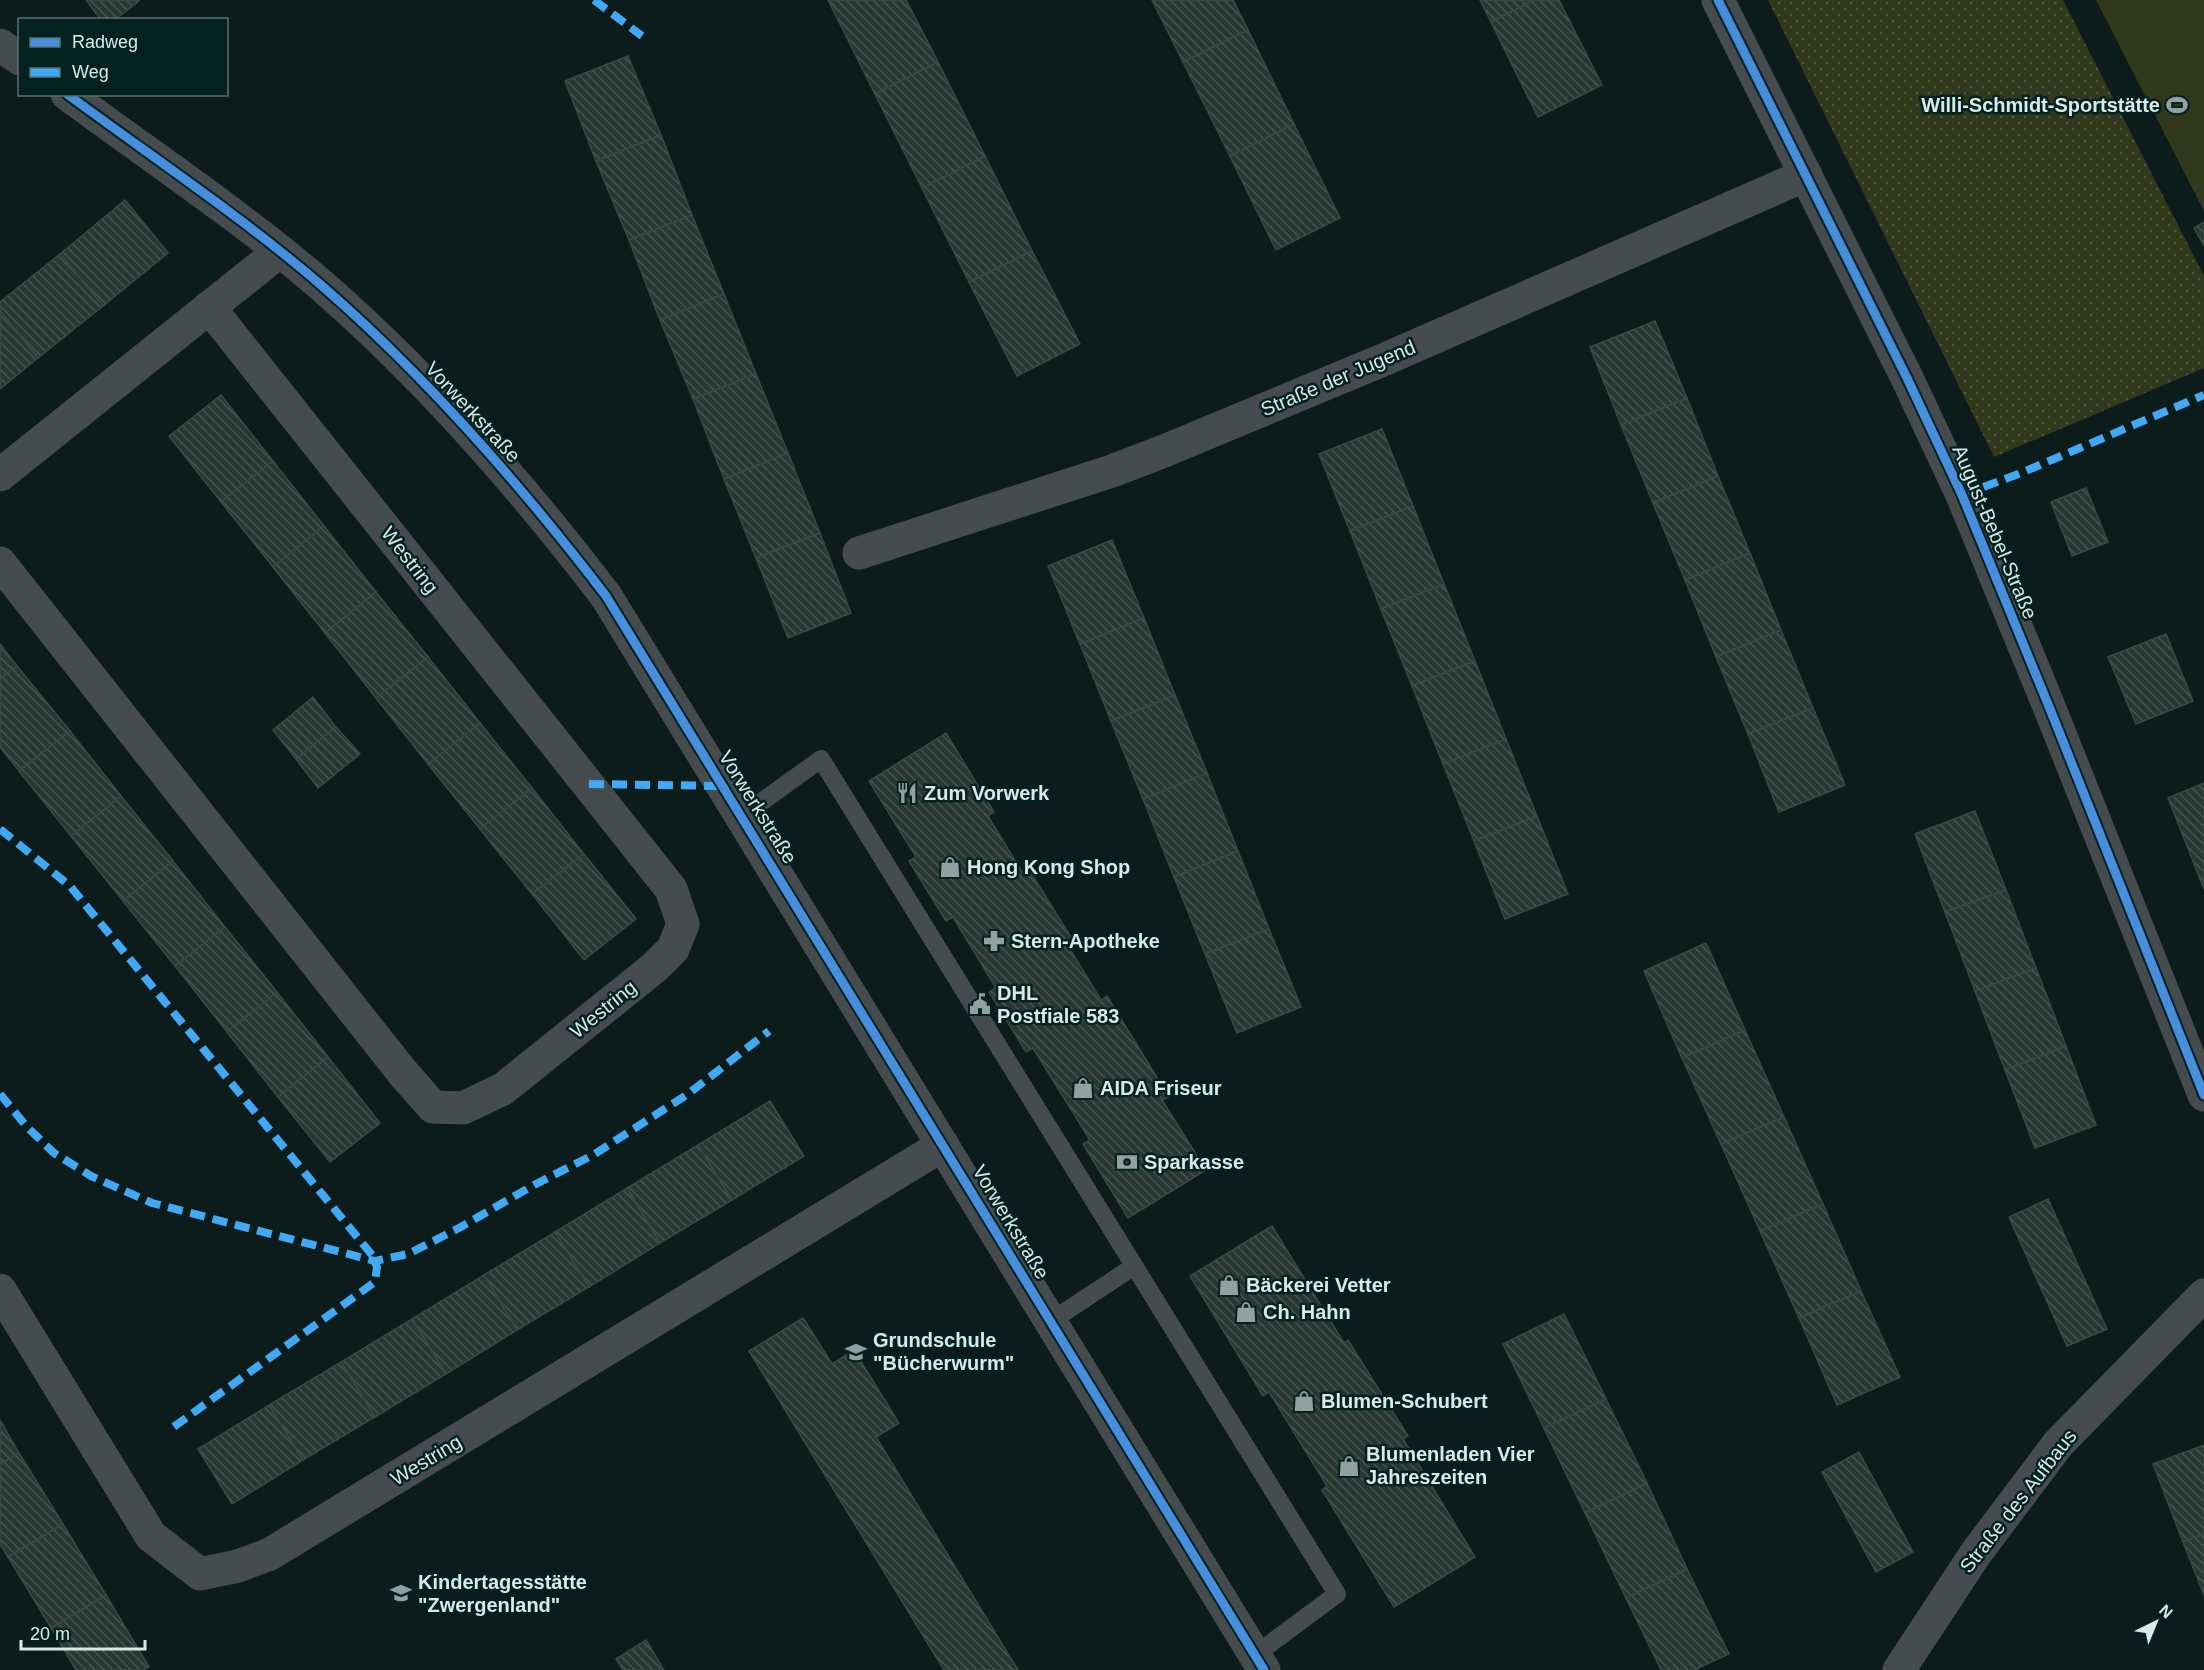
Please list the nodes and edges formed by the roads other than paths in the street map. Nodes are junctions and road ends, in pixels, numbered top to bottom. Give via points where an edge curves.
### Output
1 (1718, 0) edge
2 (0, 45) edge
3 (18, 58) edge
4 (70, 96) edge
5 (1806, 176) junction
6 (280, 251) junction
7 (209, 307) junction
8 (0, 475) edge
9 (859, 553) dead end
10 (0, 563) edge
11 (742, 816) junction
12 (2204, 1095) edge
13 (943, 1145) junction
14 (1133, 1267) junction
15 (0, 1290) edge
16 (2204, 1295) edge
17 (1051, 1321) junction
18 (1259, 1663) edge
19 (1899, 1670) edge

1 - 5 street, August-Bebel-Straße
2 - 3 street
4 - 6 street, Vorwerkstraße
5 - 9 street, Straße der Jugend via 1164,451
5 - 12 street, August-Bebel-Straße via 1962,495
6 - 7 street
6 - 11 street, Vorwerkstraße via 375,333 556,531 606,596
7 - 8 street
7 - 10 street, Westring via 671,889 683,924 673,949 503,1089 463,1108 433,1107
11 - 13 street, Vorwerkstraße
11 - 14 lane via 821,759
13 - 15 street, Westring via 270,1554 200,1574 151,1536
13 - 17 street, Vorwerkstraße
14 - 17 lane
14 - 18 lane via 1337,1594
16 - 19 street, Straße des Aufbaus via 2058,1444 1976,1553
17 - 18 street, Vorwerkstraße

